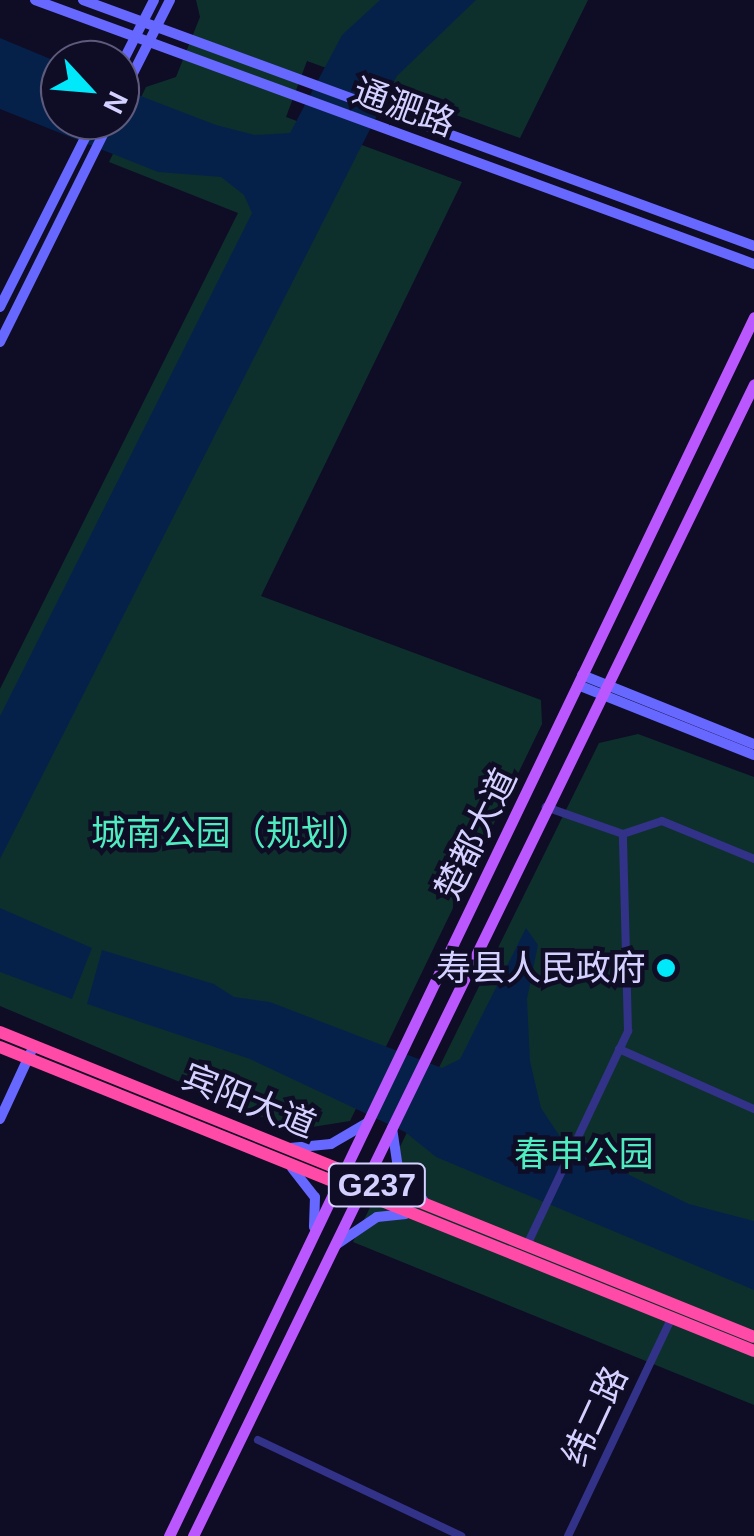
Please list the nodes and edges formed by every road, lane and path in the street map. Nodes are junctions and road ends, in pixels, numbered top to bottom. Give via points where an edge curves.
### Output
1 (35, 0) edge
2 (83, 0) edge
3 (154, 0) edge
4 (170, 0) edge
5 (143, 22) junction
6 (156, 27) junction
7 (135, 37) junction
8 (134, 40) edge
9 (148, 42) junction
10 (140, 59) edge
11 (84, 140) edge
12 (100, 140) edge
13 (754, 246) edge
14 (754, 264) edge
15 (0, 307) edge
16 (754, 317) edge
17 (0, 342) edge
18 (754, 384) edge
19 (580, 680) junction
20 (599, 694) junction
21 (754, 744) edge
22 (754, 756) edge
23 (545, 806) junction
24 (623, 834) junction
25 (754, 859) edge
26 (0, 1032) edge
27 (0, 1046) edge
28 (620, 1049) junction
29 (31, 1052) junction
30 (754, 1109) edge
31 (0, 1118) edge
32 (368, 1120) junction
33 (392, 1127) junction
34 (281, 1153) junction
35 (341, 1176) junction
36 (363, 1186) junction
37 (428, 1212) junction
38 (311, 1240) junction
39 (527, 1245) junction
40 (333, 1248) junction
41 (672, 1319) junction
42 (754, 1337) edge
43 (754, 1352) edge
44 (252, 1362) junction
45 (273, 1372) junction
46 (226, 1417) junction
47 (246, 1427) junction
48 (258, 1440) dead end
49 (169, 1536) edge
50 (193, 1536) edge
51 (461, 1536) edge
52 (568, 1536) edge

1 - 7 main road, 通淝路
2 - 5 main road, 通淝路
3 - 5 main road
4 - 6 main road
5 - 6 main road, 通淝路
5 - 7 main road
6 - 9 main road
6 - 13 main road, 通淝路
7 - 8 main road
7 - 9 main road, 通淝路
9 - 10 main road
9 - 14 main road, 通淝路
11 - 15 main road
12 - 17 main road
16 - 19 main road, 楚都大道
18 - 20 main road, 楚都大道
19 - 20 main road
19 - 21 main road
19 - 32 main road, 楚都大道
20 - 22 main road
20 - 23 main road, 楚都大道
23 - 24 street
23 - 33 main road, 楚都大道
24 - 25 street via 662,821
24 - 28 street via 628,1031
26 - 29 highway, 宾阳大道 / G237
27 - 29 highway, 宾阳大道 / G237
28 - 30 street
28 - 39 street
29 - 31 main road
29 - 34 highway, 宾阳大道 / G237
32 - 34 main road via 332,1144
32 - 35 main road, 楚都大道
33 - 36 main road, 楚都大道
33 - 37 main road via 406,1184
34 - 35 highway, 宾阳大道 / G237
34 - 38 main road via 315,1197
35 - 36 highway, 宾阳大道 / G237
35 - 38 main road, 楚都大道
36 - 37 highway, 宾阳大道 / G237
36 - 40 main road, 楚都大道
37 - 39 highway, 宾阳大道 / G237
37 - 40 main road via 376,1217
37 - 41 highway, 宾阳大道 / G237
38 - 44 main road, 楚都大道
39 - 42 highway, 宾阳大道 / G237
40 - 45 main road, 楚都大道
41 - 43 highway, 宾阳大道 / G237
41 - 52 street, 纬二路
44 - 45 main road
44 - 46 main road, 楚都大道
45 - 47 main road, 楚都大道
46 - 47 main road via 236,1416
46 - 49 main road, 楚都大道
47 - 50 main road, 楚都大道
48 - 51 street

